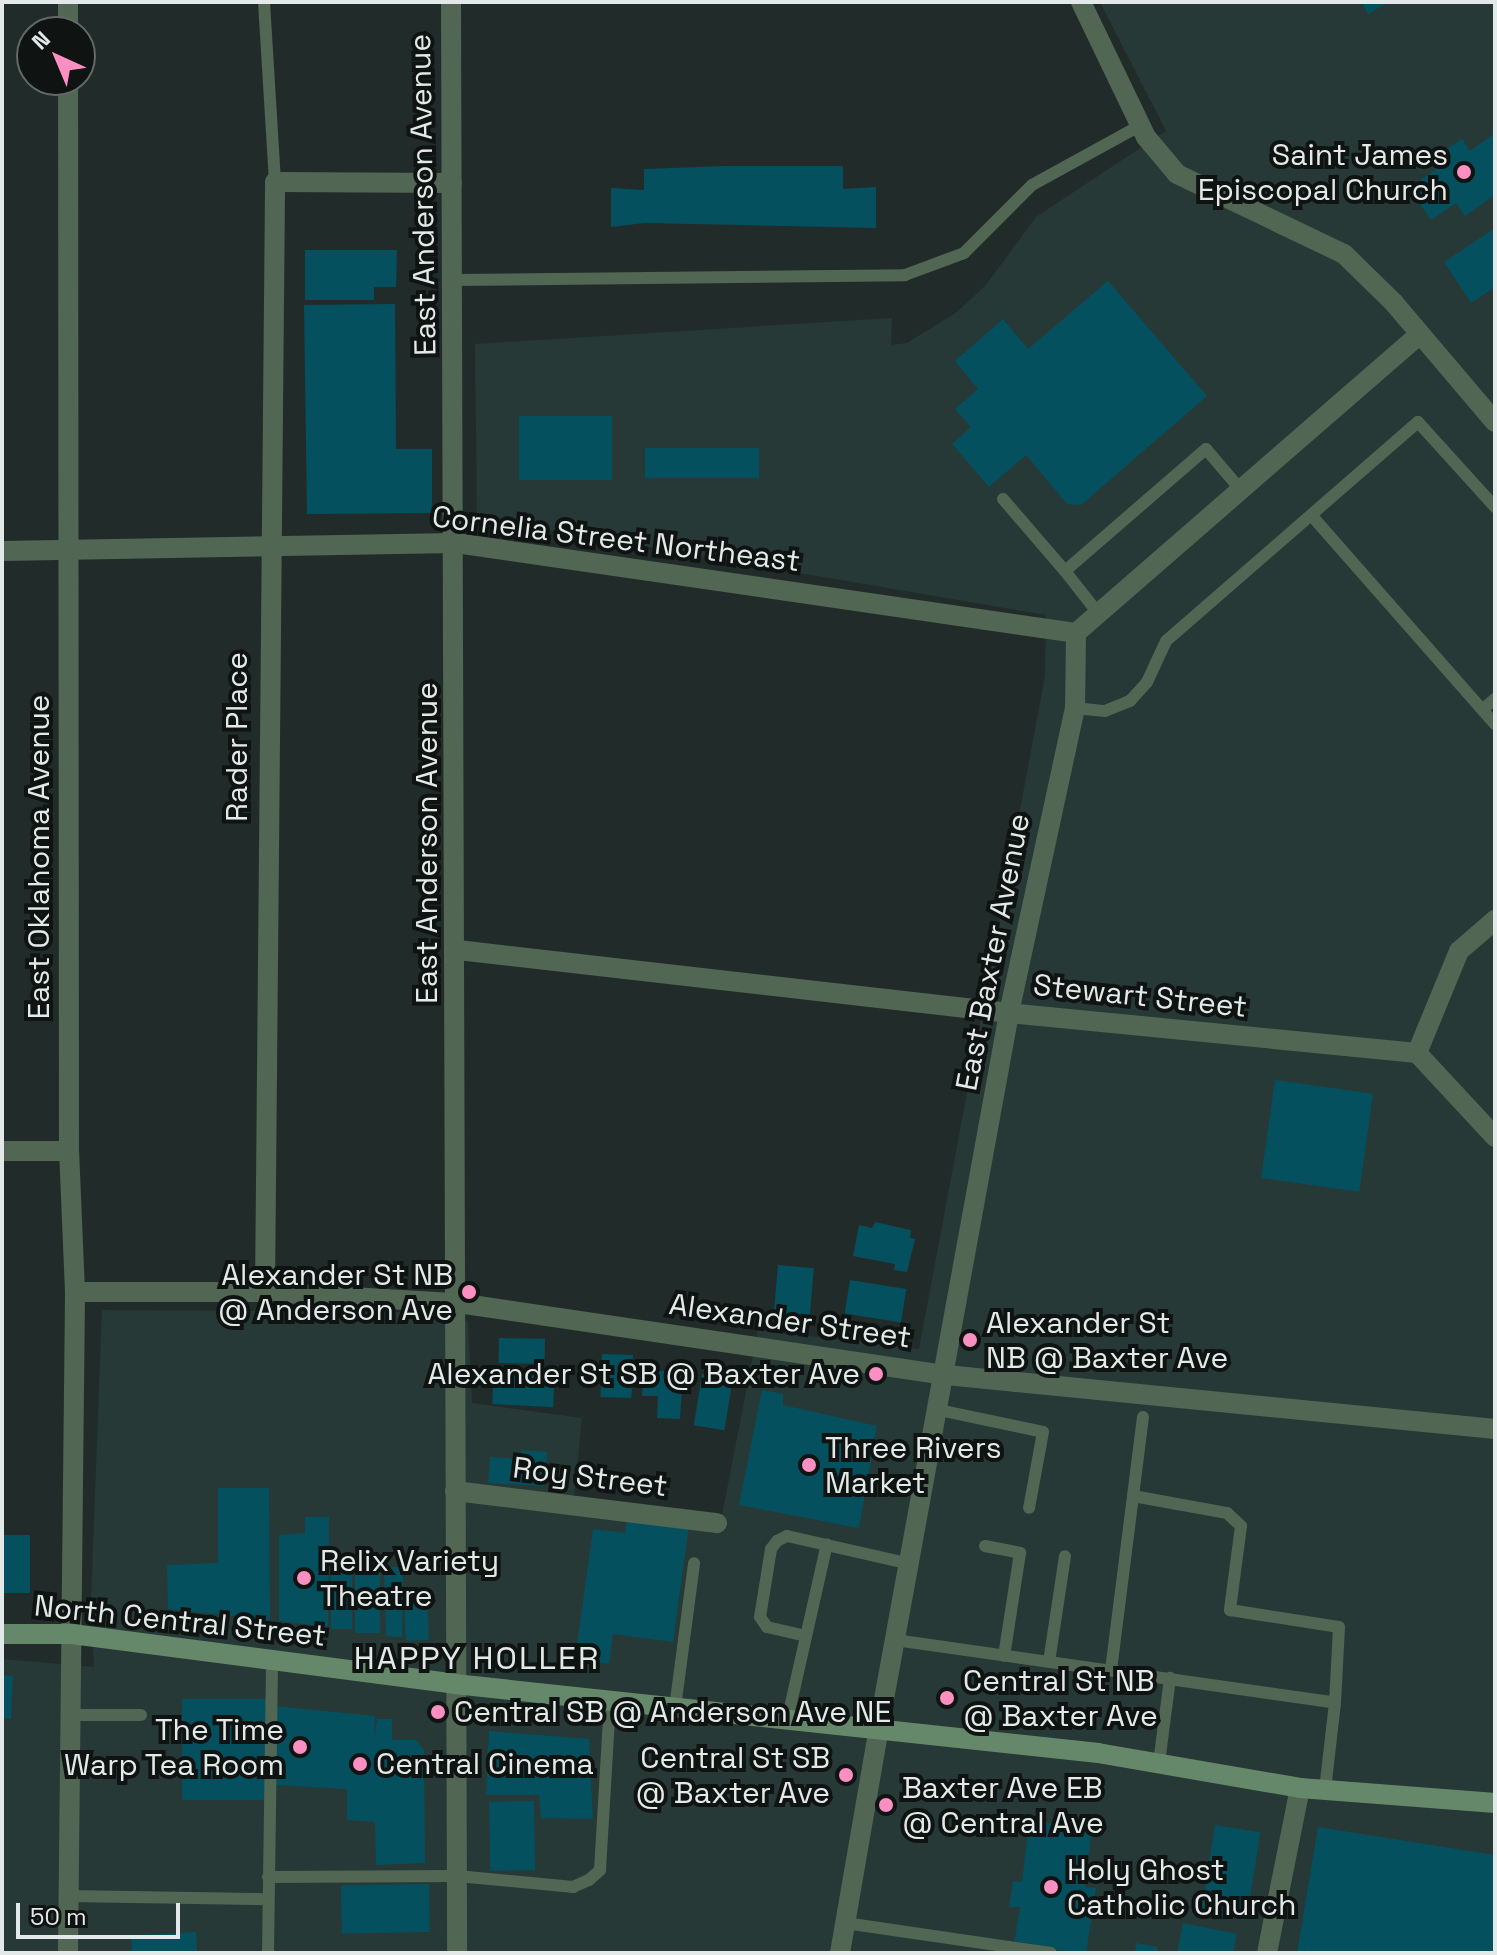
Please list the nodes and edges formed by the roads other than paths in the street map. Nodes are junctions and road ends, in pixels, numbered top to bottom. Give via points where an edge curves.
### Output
1 (264, 2) edge
2 (451, 2) edge
3 (1081, 2) edge
4 (68, 96) edge
5 (1144, 131) junction
6 (275, 182) junction
7 (452, 183) junction
8 (453, 280) junction
9 (1420, 334) junction
10 (1495, 422) edge
11 (1241, 490) junction
12 (1003, 499) dead end
13 (1495, 507) edge
14 (1312, 516) junction
15 (268, 543) junction
16 (456, 543) junction
17 (2, 551) edge
18 (69, 552) junction
19 (1065, 571) junction
20 (1098, 613) junction
21 (1076, 633) junction
22 (1495, 699) edge
23 (1075, 708) junction
24 (1483, 709) junction
25 (1495, 724) edge
26 (1495, 920) edge
27 (458, 950) junction
28 (1009, 1013) junction
29 (1417, 1053) junction
30 (1495, 1137) edge
31 (2, 1151) edge
32 (69, 1151) junction
33 (75, 1292) junction
34 (265, 1292) junction
35 (458, 1303) junction
36 (946, 1375) junction
37 (939, 1410) junction
38 (1143, 1417) dead end
39 (1495, 1429) edge
40 (455, 1491) junction
41 (1133, 1496) junction
42 (1029, 1508) dead end
43 (717, 1523) dead end
44 (827, 1544) junction
45 (985, 1546) dead end
46 (1065, 1556) dead end
47 (694, 1563) dead end
48 (910, 1564) junction
49 (2, 1634) edge
50 (72, 1634) junction
51 (806, 1636) junction
52 (895, 1640) junction
53 (1004, 1656) junction
54 (272, 1660) junction
55 (1049, 1662) junction
56 (1111, 1670) junction
57 (1170, 1678) junction
58 (455, 1684) junction
59 (610, 1701) junction
60 (1335, 1703) junction
61 (675, 1708) junction
62 (71, 1715) junction
63 (141, 1715) dead end
64 (787, 1721) junction
65 (878, 1732) junction
66 (1159, 1763) junction
67 (1300, 1788) junction
68 (1325, 1790) junction
69 (1495, 1803) edge
70 (457, 1876) junction
71 (268, 1877) junction
72 (68, 1896) junction
73 (267, 1899) junction
74 (845, 1923) junction
75 (68, 1953) edge
76 (268, 1953) edge
77 (457, 1953) edge
78 (840, 1953) edge
79 (1051, 1953) edge
80 (1267, 1953) edge

1 - 6 lane
2 - 7 street, East Anderson Avenue
3 - 5 street
4 - 18 street, East Oklahoma Avenue
5 - 8 lane via 1032,185 964,253 905,275
5 - 9 street via 1177,174 1344,254
6 - 7 street
6 - 15 street, Rader Place
7 - 8 street, East Anderson Avenue
8 - 16 street, East Anderson Avenue
9 - 10 street
9 - 11 street
11 - 19 lane via 1206,449
11 - 20 street
12 - 19 lane
13 - 14 lane via 1418,422
14 - 23 lane via 1166,641 1147,682 1130,701 1105,711
14 - 24 lane
15 - 16 street, Cornelia Street Northeast
15 - 18 street, Cornelia Street Northeast
15 - 34 street, Rader Place
16 - 21 street, Cornelia Street Northeast
16 - 27 street, East Anderson Avenue
17 - 18 street, Cornelia Street Northeast
18 - 32 street, East Oklahoma Avenue
19 - 20 lane
20 - 21 street
21 - 23 street, East Baxter Avenue
22 - 24 lane
23 - 28 street, East Baxter Avenue
24 - 25 lane
26 - 29 street via 1459,951
27 - 28 street, Stewart Street
27 - 35 street, East Anderson Avenue
28 - 29 street, Stewart Street
28 - 36 street, East Baxter Avenue
29 - 30 street
31 - 32 street
32 - 33 street, East Oklahoma Avenue
33 - 34 street, Alexander Street
33 - 50 street, East Oklahoma Avenue
34 - 35 street, Alexander Street
35 - 36 street, Alexander Street
35 - 40 street, East Anderson Avenue
36 - 37 street, East Baxter Avenue
36 - 39 street, Alexander Street
37 - 42 lane via 1043,1432
37 - 48 street, East Baxter Avenue
38 - 41 lane
40 - 43 street, Roy Street
40 - 58 street, East Anderson Avenue
41 - 56 lane
41 - 60 lane via 1227,1513 1241,1526 1230,1610 1339,1627
44 - 48 lane
44 - 51 lane
44 - 51 lane via 787,1536 771,1549 760,1617 767,1627
45 - 53 lane via 1020,1553
46 - 55 lane
47 - 61 lane
48 - 52 street, East Baxter Avenue
49 - 50 main road, North Central Street
50 - 54 main road, North Central Street
50 - 62 street, East Oklahoma Avenue
51 - 64 lane
52 - 53 lane
52 - 65 street, East Baxter Avenue
53 - 55 lane
54 - 58 main road, North Central Street
54 - 71 lane
55 - 56 lane
56 - 57 lane
57 - 60 lane
57 - 66 lane
58 - 59 main road, North Central Street
58 - 70 street, East Anderson Avenue
59 - 61 main road, North Central Street
59 - 70 lane via 600,1870 573,1887
60 - 68 lane
61 - 64 main road, North Central Street
62 - 63 lane
62 - 72 street, East Oklahoma Avenue
64 - 65 main road, North Central Street
65 - 66 main road, North Central Street
65 - 74 street, East Baxter Avenue
66 - 67 main road, North Central Street
67 - 68 main road, North Central Street
67 - 80 street
68 - 69 main road, North Central Street
70 - 71 lane
70 - 77 street, East Anderson Avenue
71 - 73 lane
72 - 73 lane
72 - 75 street, East Oklahoma Avenue
73 - 76 lane
74 - 78 street, East Baxter Avenue
74 - 79 lane

